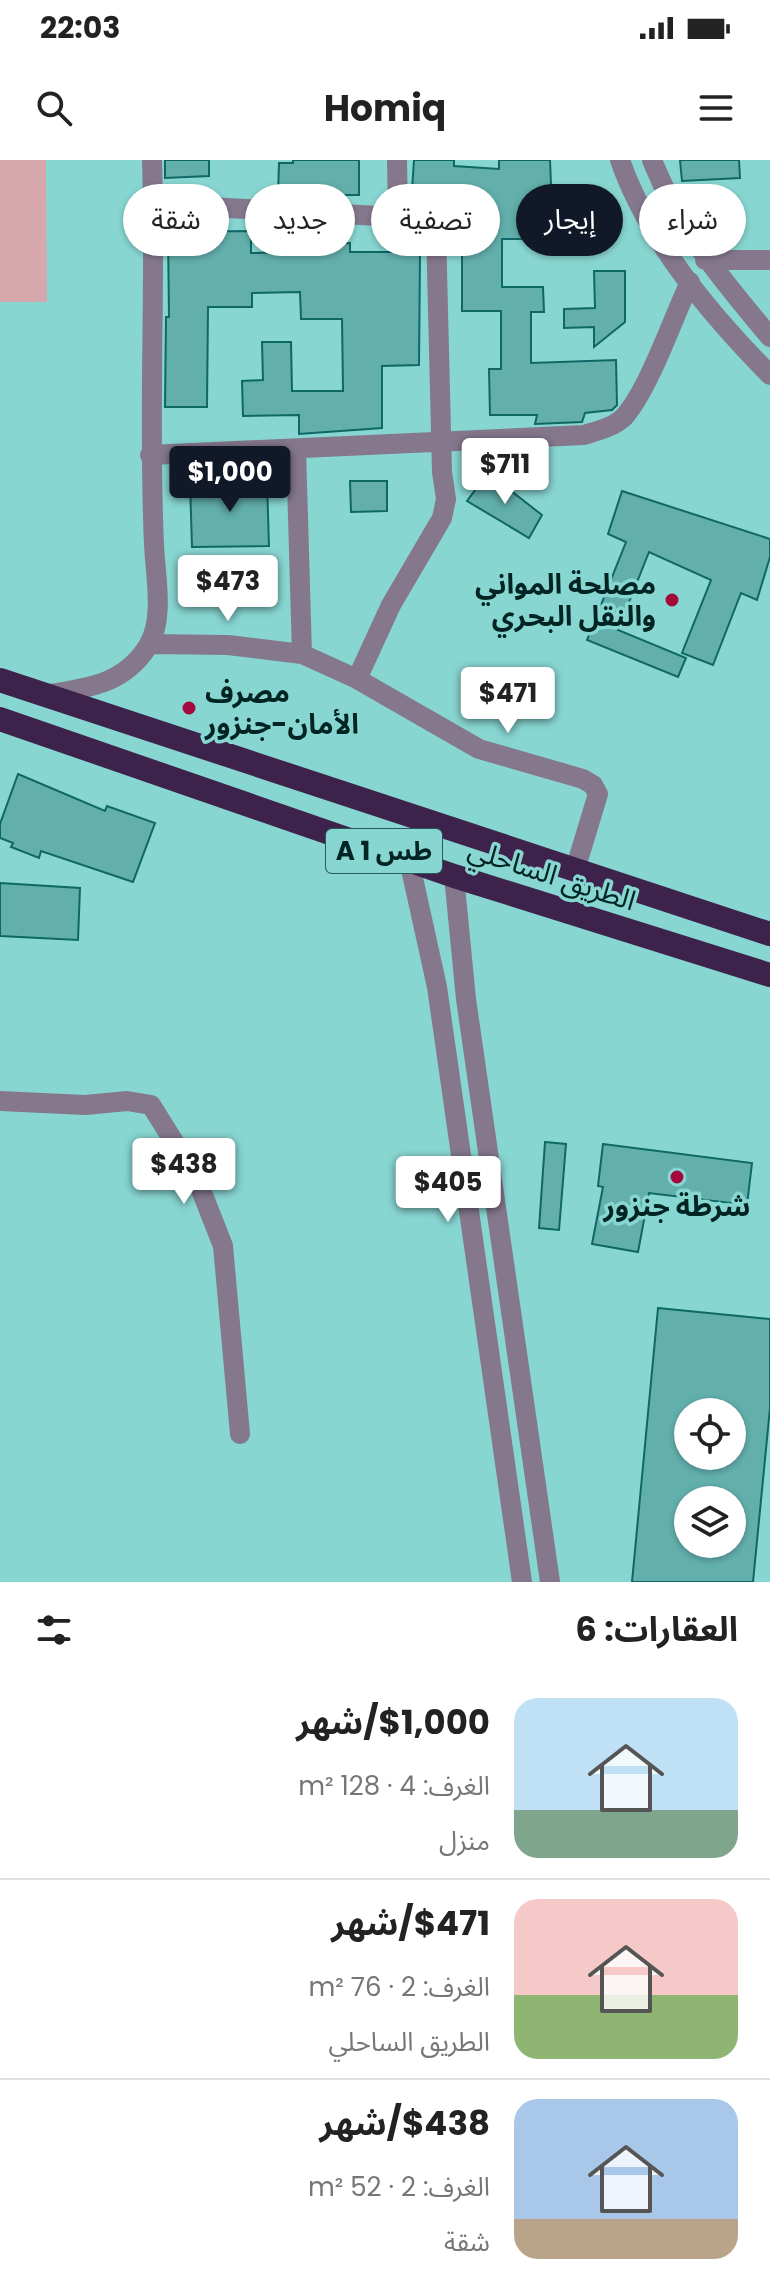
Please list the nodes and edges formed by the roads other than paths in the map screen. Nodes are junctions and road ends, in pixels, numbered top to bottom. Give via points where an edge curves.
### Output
1 (152, 160) edge
2 (397, 160) edge
3 (620, 160) edge
4 (652, 160) edge
5 (153, 184) edge
6 (397, 184) edge
7 (229, 208) edge
8 (371, 216) edge
9 (153, 256) edge
10 (438, 256) edge
11 (705, 260) junction
12 (770, 260) edge
13 (690, 282) junction
14 (770, 337) edge
15 (770, 375) edge
16 (442, 439) junction
17 (296, 449) junction
18 (150, 455) junction
19 (150, 644) junction
20 (302, 654) junction
21 (357, 679) junction
22 (0, 680) edge
23 (43, 695) junction
24 (0, 719) edge
25 (409, 860) junction
26 (575, 870) junction
27 (454, 876) junction
28 (770, 934) edge
29 (770, 975) edge
30 (0, 1101) edge
31 (240, 1434) dead end
32 (522, 1582) edge
33 (550, 1582) edge

1 - 5 street
2 - 6 street
3 - 13 street via 648,221
4 - 11 street via 667,199
7 - 8 street
9 - 18 street
10 - 16 street
11 - 12 street
11 - 14 street
13 - 15 street
13 - 16 street via 623,419 584,435
16 - 17 street
16 - 21 street via 442,518 391,605
17 - 18 street
17 - 20 street
18 - 19 street via 157,610
19 - 20 street via 228,645
19 - 23 street via 106,685
20 - 21 street
21 - 26 street via 479,749 593,785 598,794 595,812
22 - 23 highway, الطريق الساحلي / A 1 طس
23 - 26 highway, الطريق الساحلي / A 1 طس
24 - 25 highway, الطريق الساحلي / A 1 طس
25 - 27 highway, الطريق الساحلي / A 1 طس
25 - 32 street via 437,987
26 - 28 highway, الطريق الساحلي / A 1 طس
27 - 29 highway, الطريق الساحلي / A 1 طس
27 - 33 street via 468,1014
30 - 31 street via 151,1105 196,1177 223,1246

